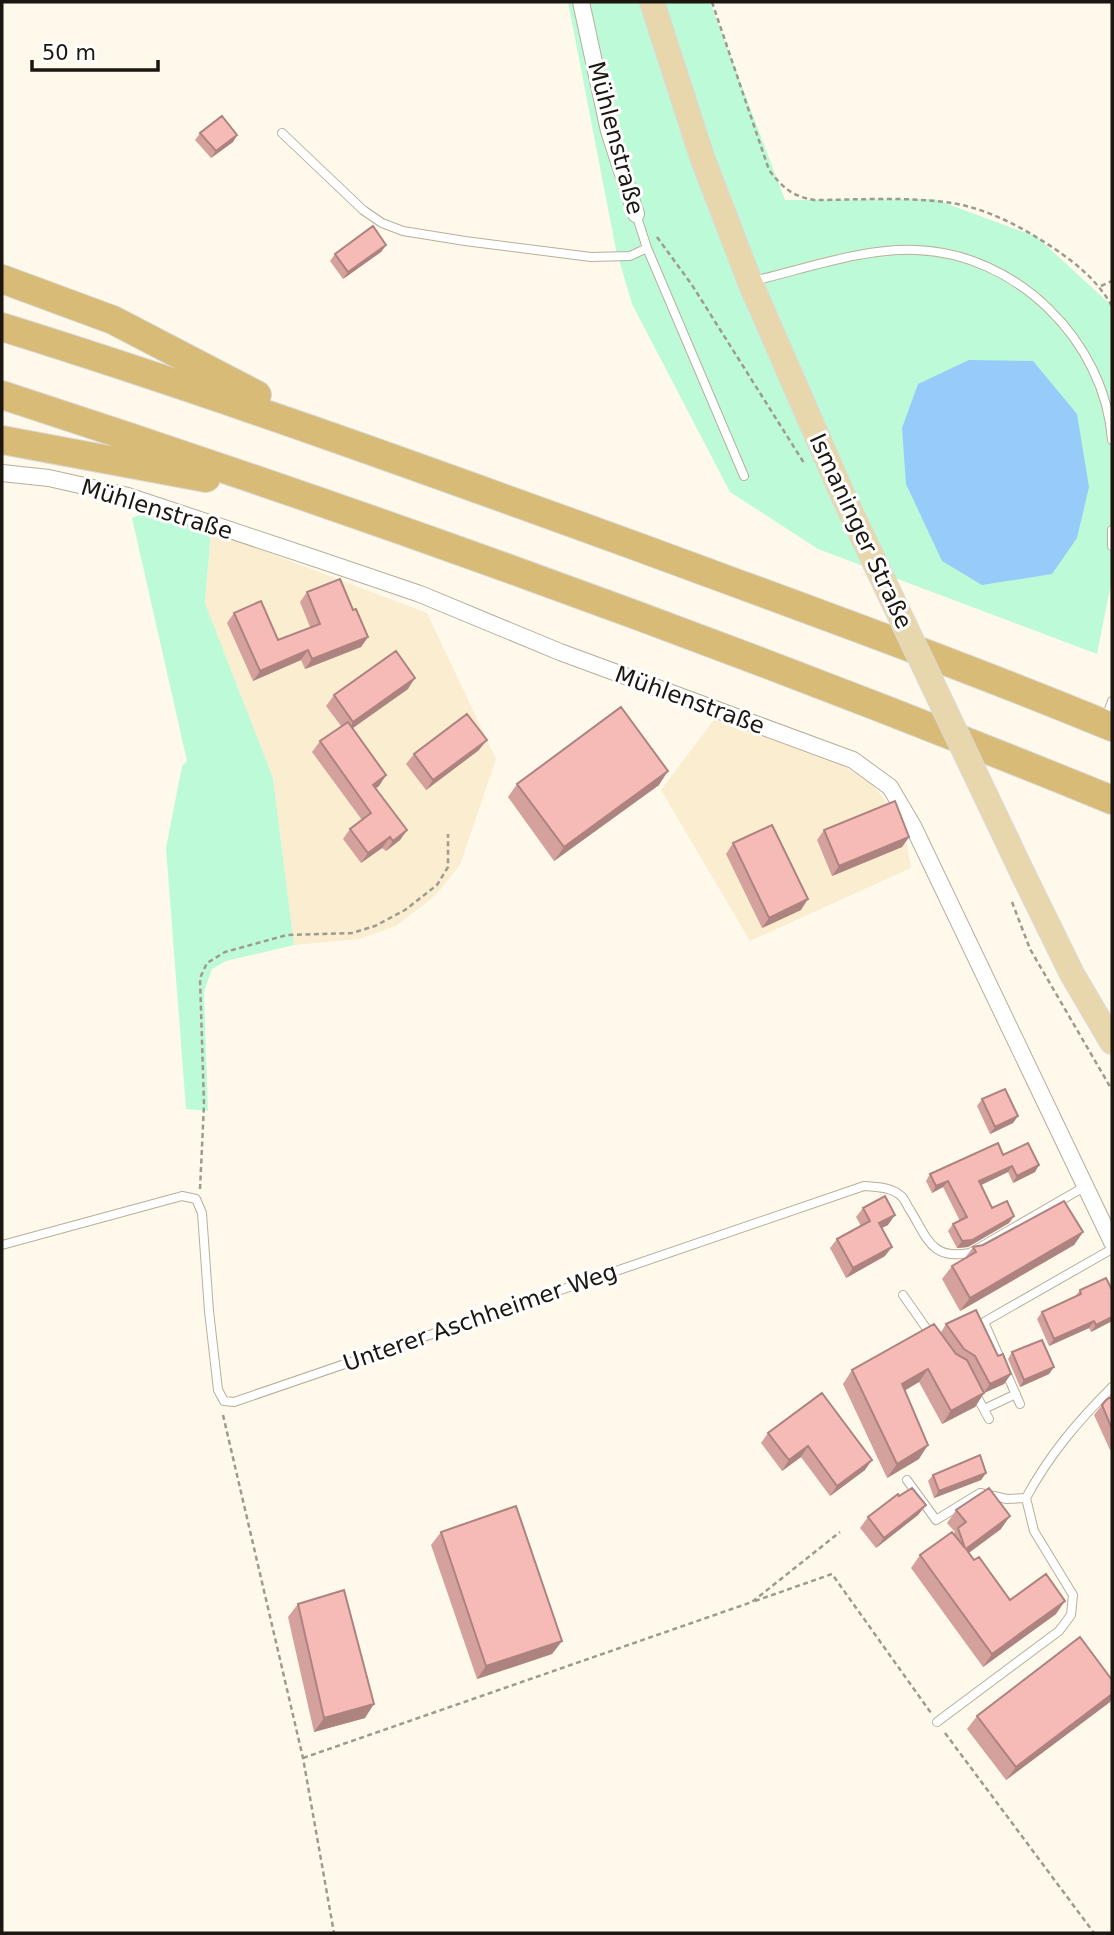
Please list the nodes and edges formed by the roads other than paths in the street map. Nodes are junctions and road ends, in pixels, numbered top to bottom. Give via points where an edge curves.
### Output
1 (581, 2) edge
2 (652, 2) edge
3 (282, 133) dead end
4 (636, 214) joint
5 (647, 248) junction
6 (2, 279) edge
7 (750, 282) junction
8 (2, 327) edge
9 (2, 395) edge
10 (331, 435) junction
11 (2, 440) edge
12 (1112, 440) edge
13 (2, 473) edge
14 (744, 476) dead end
15 (305, 496) junction
16 (1112, 530) edge
17 (1112, 545) edge
18 (1110, 717) edge
19 (1112, 800) edge
20 (1112, 1042) edge
21 (1084, 1187) junction
22 (1112, 1242) edge
23 (2, 1245) edge
24 (1112, 1249) edge
25 (903, 1295) dead end
26 (938, 1344) edge
27 (967, 1379) edge
28 (1112, 1387) edge
29 (1016, 1394) junction
30 (1020, 1404) dead end
31 (984, 1409) junction
32 (989, 1419) dead end
33 (907, 1480) dead end
34 (1026, 1498) junction
35 (937, 1722) dead end

1 - 4 street, Mühlenstraße via 609,131
2 - 7 main road, Ismaninger Straße via 702,157
3 - 5 lane via 363,209 382,223 404,230 591,257 630,256
4 - 5 lane, Mühlenstraße
5 - 14 lane, Mühlenstraße
6 - 10 highway via 113,320
7 - 12 lane via 867,255 914,250 974,260 1017,282 1066,326 1100,380 1111,417
7 - 20 main road, Ismaninger Straße, bridge via 1016,884
8 - 10 highway
9 - 15 highway
10 - 18 highway via 1018,689
11 - 15 highway
13 - 21 street, Mühlenstraße via 49,478 128,496 332,564 853,760 890,788 913,826
15 - 19 highway via 706,639
16 - 17 lane
21 - 22 street, Mühlenstraße
21 - 23 lane, Unterer Aschheimer Weg via 970,1253 952,1256 940,1253 929,1241 902,1196 886,1188 864,1186 234,1402 224,1401 218,1390 202,1213 195,1199 182,1196
24 - 29 lane via 984,1322
25 - 26 lane
27 - 31 lane
28 - 34 lane via 1079,1420 1042,1468
29 - 30 lane
29 - 31 lane
31 - 32 lane
33 - 34 lane via 936,1520 980,1493
34 - 35 lane via 1034,1531 1073,1595 1071,1615 1059,1631

